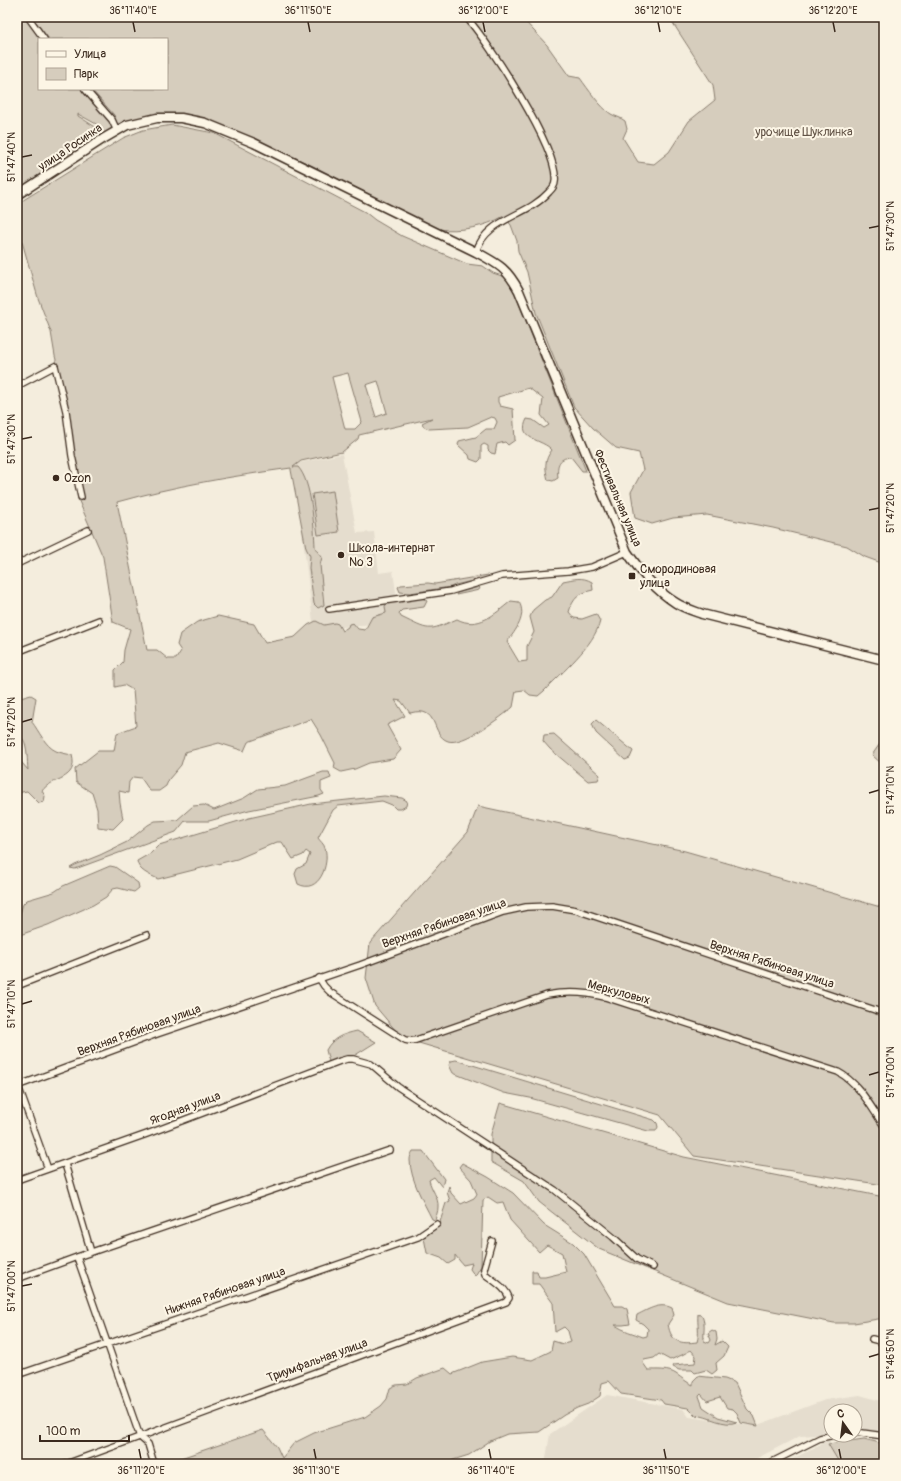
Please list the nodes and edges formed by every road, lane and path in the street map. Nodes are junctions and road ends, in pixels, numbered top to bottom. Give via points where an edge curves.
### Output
1 (28, 17) edge
2 (466, 17) edge
3 (43, 38) edge
4 (86, 90) edge
5 (117, 131) junction
6 (17, 196) edge
7 (452, 240) joint
8 (476, 252) junction
9 (17, 386) edge
10 (81, 497) dead end
11 (88, 530) dead end
12 (627, 552) junction
13 (17, 564) edge
14 (329, 609) dead end
15 (99, 620) dead end
16 (17, 652) edge
17 (884, 660) edge
18 (147, 935) dead end
19 (319, 978) junction
20 (17, 986) edge
21 (884, 1013) edge
22 (17, 1084) edge
23 (884, 1126) edge
24 (390, 1150) dead end
25 (64, 1164) junction
26 (48, 1169) junction
27 (17, 1180) edge
28 (437, 1224) dead end
29 (492, 1241) dead end
30 (91, 1252) junction
31 (77, 1257) junction
32 (653, 1267) dead end
33 (17, 1279) edge
34 (872, 1339) dead end
35 (884, 1342) edge
36 (108, 1343) junction
37 (17, 1374) edge
38 (863, 1433) edge
39 (884, 1436) edge
40 (140, 1437) junction
41 (823, 1437) edge
42 (66, 1464) edge
43 (154, 1464) edge
44 (768, 1464) edge

1 - 3 street
2 - 8 street via 502,67 530,114 550,156 556,180 549,193 533,206 489,230
4 - 5 street via 112,120
5 - 6 main road, улица Росинка
5 - 7 main road, улица Росинка via 127,125 157,118 181,118 205,123
7 - 8 main road, Фестивальная улица
8 - 12 main road, Фестивальная улица via 501,266 512,277
9 - 10 street via 55,366
11 - 13 street
12 - 14 street via 592,567 502,576 451,591
12 - 17 main road, Фестивальная улица via 640,572 677,604 702,614
15 - 16 street
18 - 20 street
19 - 21 street, Верхняя Рябиновая улица via 503,912 526,907 552,906 576,910
19 - 22 street, Верхняя Рябиновая улица
19 - 23 street, Меркуловых via 330,992 410,1041 547,995 576,992 605,997 838,1072 856,1086
22 - 26 street
24 - 30 street
25 - 26 street, Ягодная улица
25 - 30 street
25 - 32 street, Ягодная улица via 340,1061 360,1061 371,1064 398,1087 555,1190 637,1259
26 - 27 street, Ягодная улица
28 - 36 street, Нижняя Рябиновая улица via 418,1237
29 - 40 street, Триумфальная улица via 484,1269 485,1274 508,1294 506,1302
30 - 31 street
31 - 33 street
31 - 36 street
34 - 35 street
36 - 37 street, Нижняя Рябиновая улица
36 - 40 street
38 - 39 street
40 - 42 street, Триумфальная улица
40 - 43 street via 148,1444
41 - 44 street

